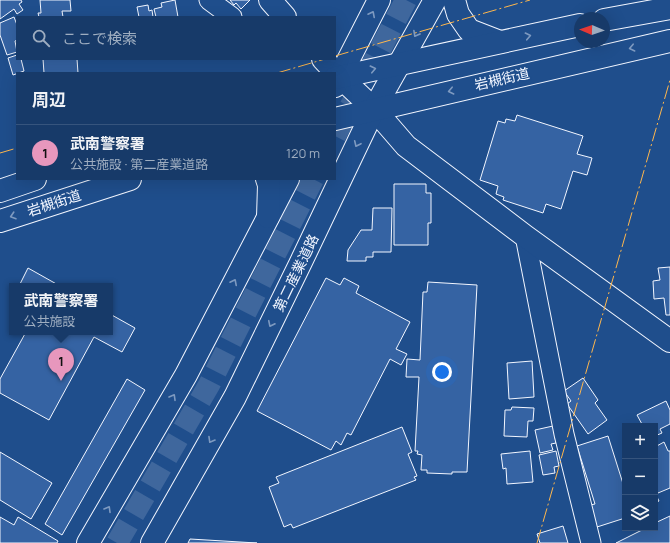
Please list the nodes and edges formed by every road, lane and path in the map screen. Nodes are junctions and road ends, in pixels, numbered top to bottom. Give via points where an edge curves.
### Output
1 (209, 0) edge
2 (270, 0) edge
3 (379, 0) edge
4 (435, 0) edge
5 (454, 0) edge
6 (670, 8) edge
7 (231, 16) edge
8 (284, 16) edge
9 (610, 19) edge
10 (574, 26) edge
11 (670, 40) edge
12 (500, 42) junction
13 (324, 60) edge
14 (400, 63) junction
15 (332, 72) edge
16 (337, 80) edge
17 (374, 109) junction
18 (336, 119) edge
19 (32, 180) edge
20 (127, 180) edge
21 (267, 180) edge
22 (287, 180) edge
23 (0, 191) edge
24 (268, 217) junction
25 (0, 221) edge
26 (525, 236) junction
27 (670, 341) edge
28 (88, 543) edge
29 (152, 543) edge
30 (591, 543) edge

1 - 7 street
2 - 8 main road
16 -> 3 main road
4 -> 14 main road, 第二産業道路
5 - 12 main road via 458,14 469,30
6 - 9 main road
12 -> 10 main road
11 -> 17 main road, 岩槻街道
12 - 14 main road
13 - 15 main road
16 -> 14 main road
14 - 17 main road, 第二産業道路
16 - 17 main road
17 - 18 main road, 岩槻街道
17 - 26 main road via 406,146
17 -> 29 main road, 第二産業道路 via 235,397
19 - 23 main road, 岩槻街道
20 -> 25 main road, 岩槻街道
21 - 24 main road
22 - 24 main road
28 -> 24 main road via 186,375
26 - 27 main road
26 - 30 street via 564,434

